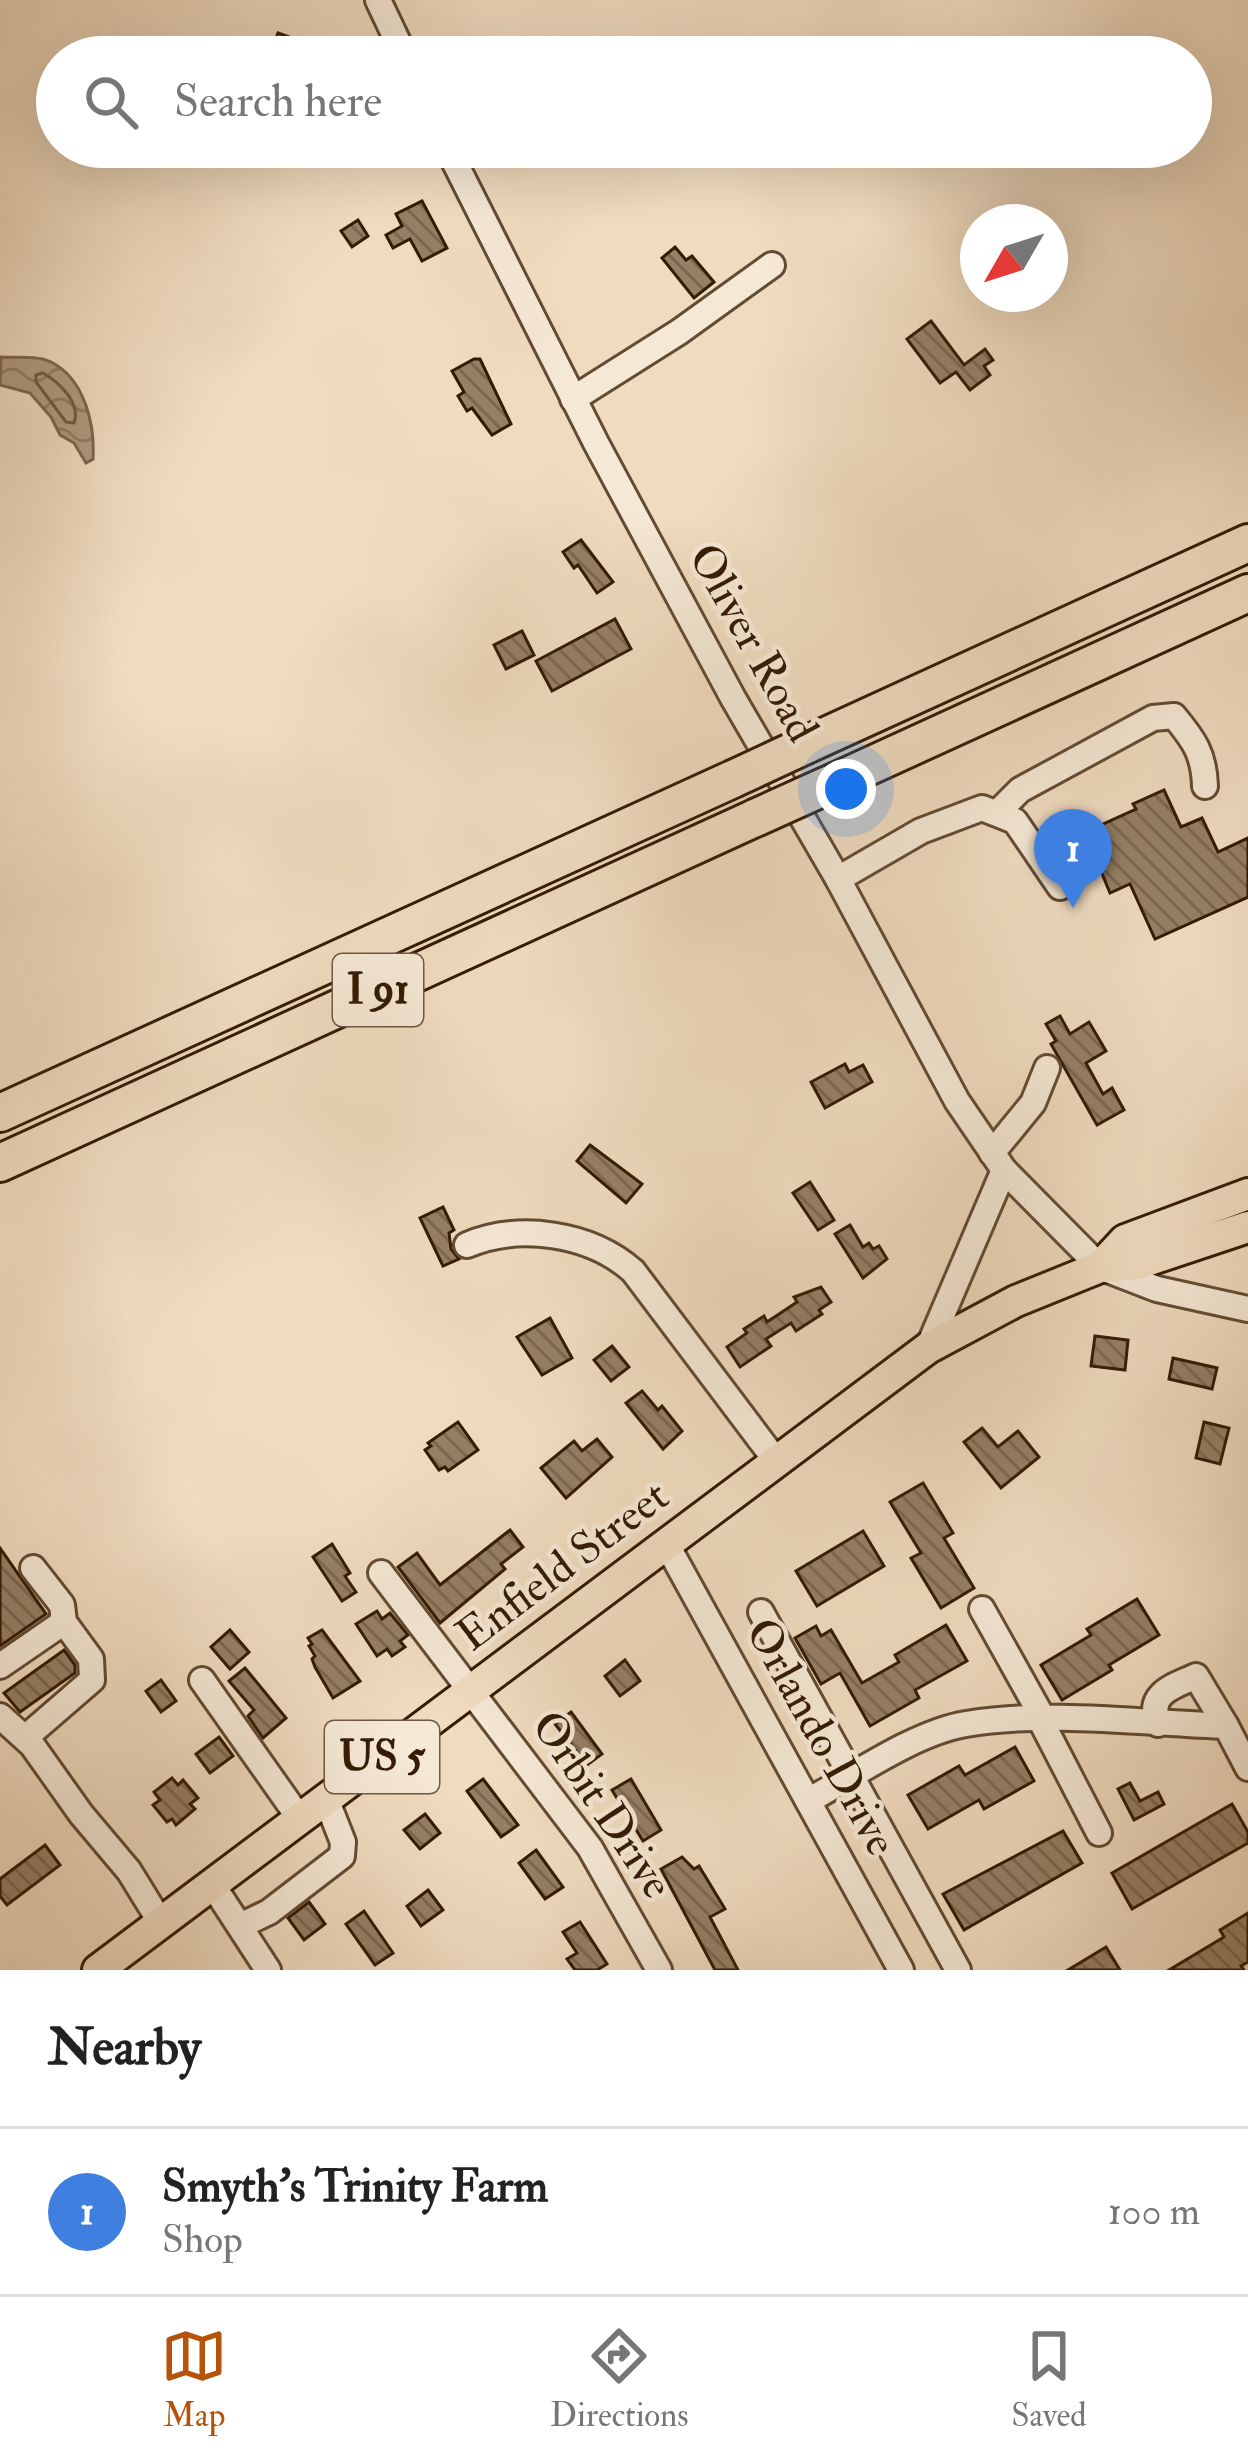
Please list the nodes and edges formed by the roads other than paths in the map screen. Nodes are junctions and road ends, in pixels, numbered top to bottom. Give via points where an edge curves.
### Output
1 (378, 0) edge
2 (395, 36) edge
3 (458, 168) edge
4 (772, 265) dead end
5 (573, 399) junction
6 (1248, 543) edge
7 (1248, 593) edge
8 (1204, 786) dead end
9 (997, 813) junction
10 (838, 879) junction
11 (1060, 887) dead end
12 (1047, 1068) dead end
13 (0, 1113) edge
14 (998, 1161) junction
15 (0, 1163) edge
16 (1248, 1194) edge
17 (1248, 1227) edge
18 (467, 1245) dead end
19 (1100, 1268) junction
20 (1248, 1309) edge
21 (928, 1348) junction
22 (777, 1462) junction
23 (667, 1545) junction
24 (33, 1568) dead end
25 (381, 1573) dead end
26 (982, 1609) dead end
27 (761, 1612) dead end
28 (64, 1622) junction
29 (0, 1666) edge
30 (202, 1680) dead end
31 (470, 1691) junction
32 (0, 1716) edge
33 (1042, 1720) junction
34 (1158, 1724) junction
35 (1226, 1726) junction
36 (25, 1738) junction
37 (1248, 1768) edge
38 (853, 1777) junction
39 (326, 1799) junction
40 (808, 1801) junction
41 (300, 1819) junction
42 (1099, 1833) dead end
43 (212, 1885) junction
44 (161, 1923) junction
45 (242, 1925) junction
46 (98, 1970) edge
47 (268, 1970) edge
48 (659, 1970) edge
49 (901, 1970) edge
50 (958, 1970) edge

1 - 2 street
3 - 5 street, Oliver Road
4 - 5 street
5 - 10 street, Oliver Road
6 - 13 highway, I 91, bridge
7 - 15 highway, I 91, bridge
8 - 9 street via 1195,741 1174,716 1153,718 1020,790
9 - 10 street via 982,808 921,831
9 - 11 street via 1015,821
10 - 14 street, Oliver Road via 957,1101
12 - 14 street
14 - 19 street, Oliver Road
14 - 21 street
16 - 19 main road, US 5 via 1125,1240
17 - 19 main road, US 5 via 1137,1264
18 - 22 street via 524,1232 616,1256
19 - 20 street
19 - 21 main road, Enfield Street / US 5
21 - 22 main road, Enfield Street / US 5
22 - 23 main road, Enfield Street / US 5
23 - 31 main road, Enfield Street / US 5
23 - 40 street, Orlando Drive
24 - 28 street via 62,1605
25 - 31 street, Orbit Drive
26 - 33 street
27 - 38 street
28 - 29 street
28 - 36 street via 91,1659 92,1680
30 - 41 street
31 - 39 main road, Enfield Street / US 5
31 - 48 street, Orbit Drive via 590,1848
32 - 36 street
33 - 34 street
33 - 38 street via 963,1724
33 - 42 street
34 - 35 street
34 - 35 street via 1158,1695 1196,1676
35 - 37 street
36 - 44 street
38 - 40 street
38 - 50 street
39 - 41 main road, Enfield Street / US 5
39 - 45 street via 342,1856
40 - 49 street, Orlando Drive
41 - 43 main road, Enfield Street / US 5
43 - 44 main road, Enfield Street / US 5
43 - 45 street
44 - 46 main road, Enfield Street / US 5
45 - 47 street

